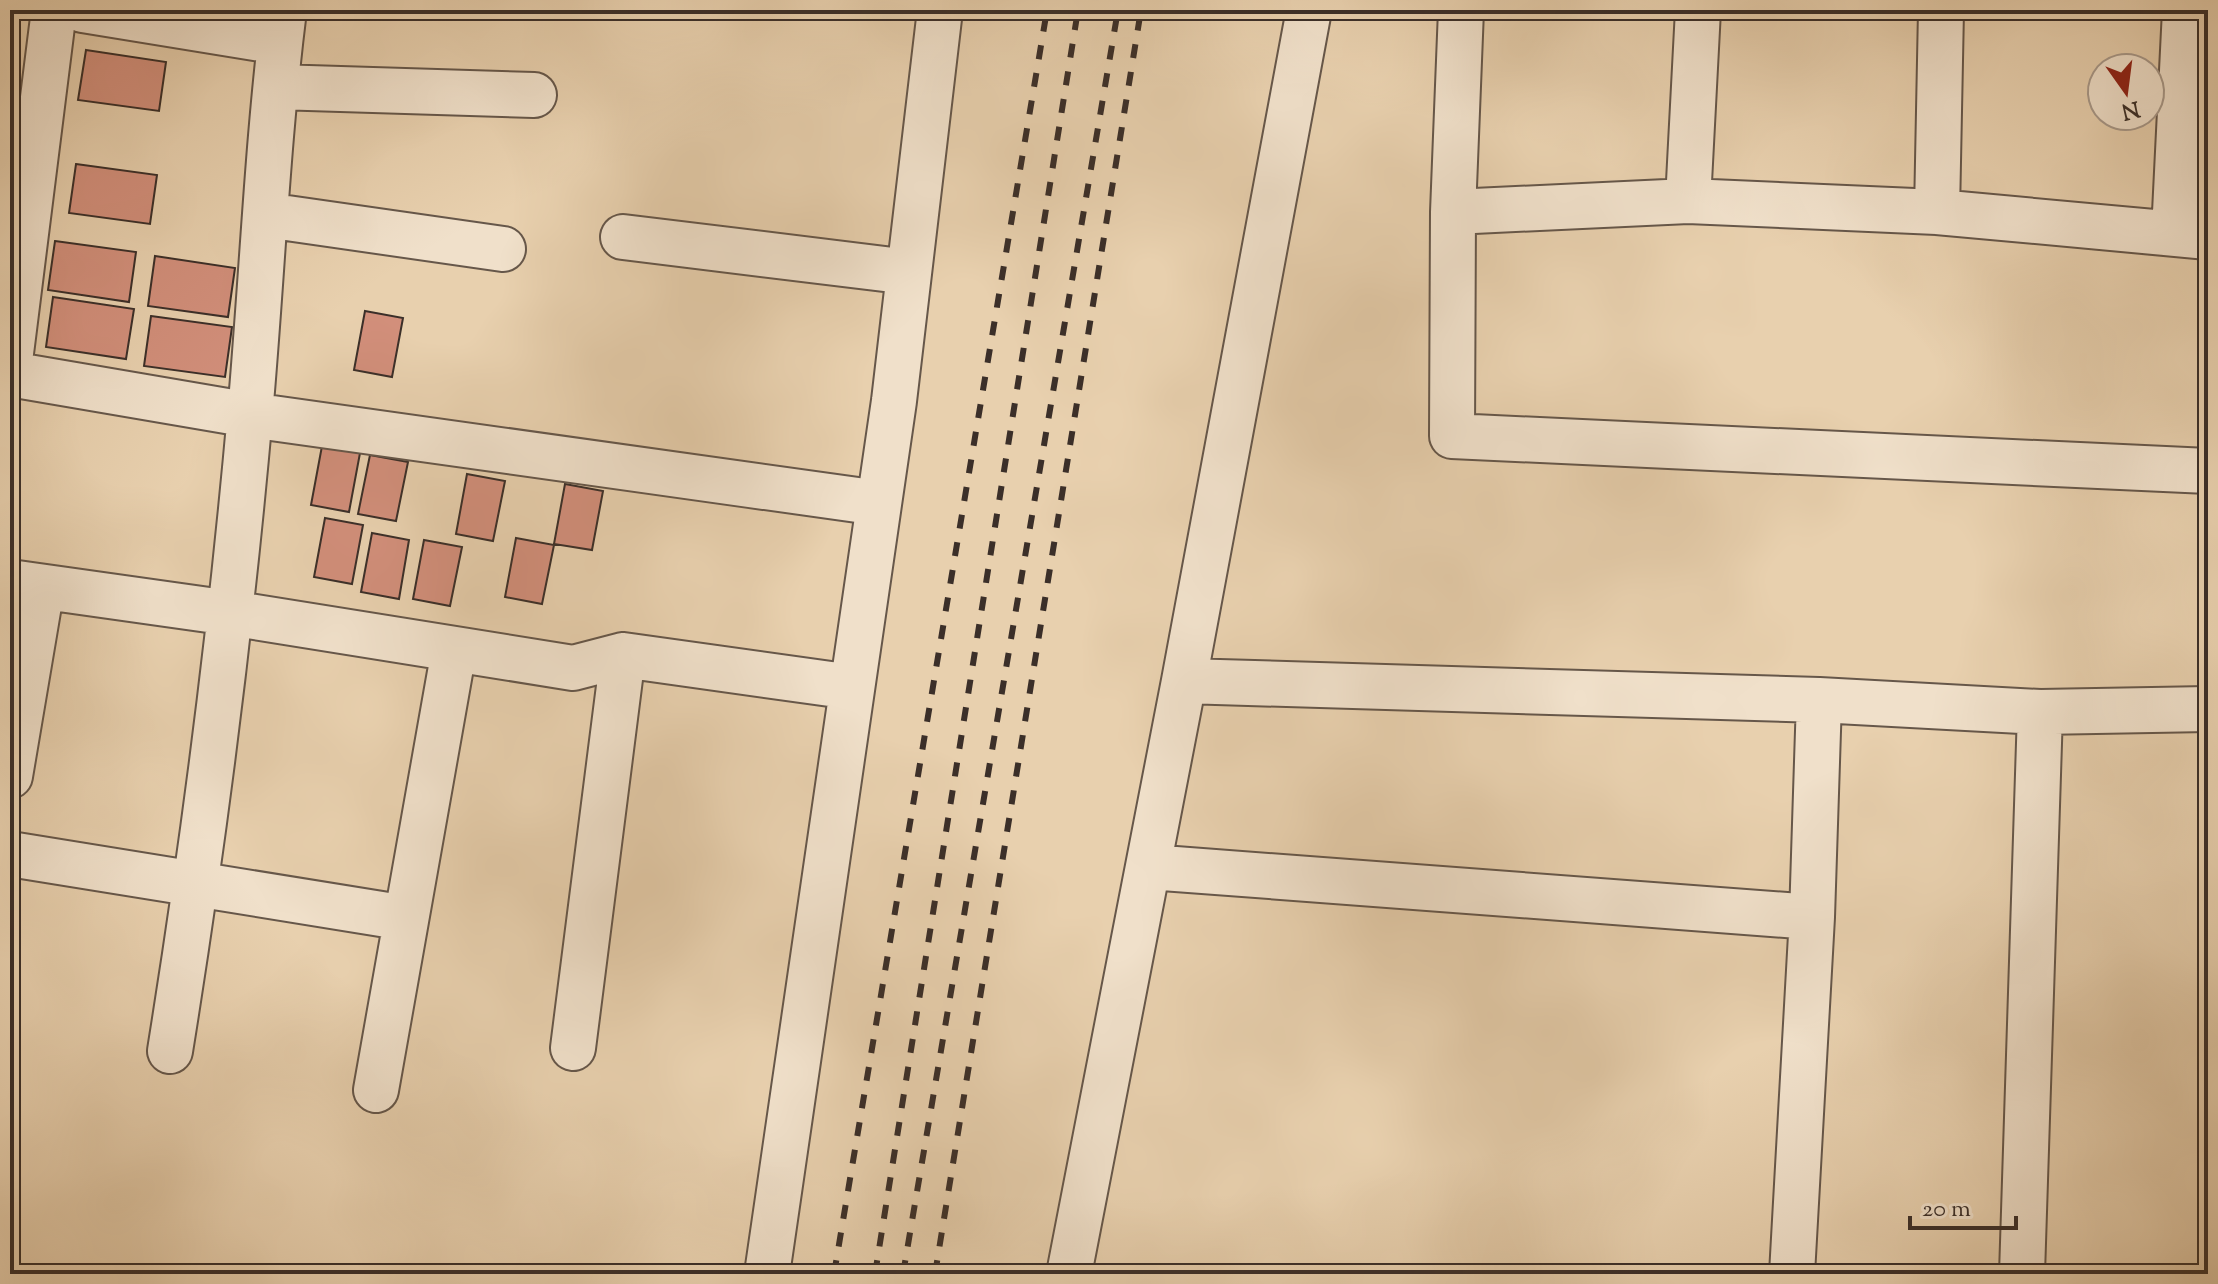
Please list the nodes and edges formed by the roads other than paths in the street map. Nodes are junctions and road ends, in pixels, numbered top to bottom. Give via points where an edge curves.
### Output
1 (54, 10) edge
2 (83, 10) edge
3 (940, 10) edge
4 (1309, 10) edge
5 (1461, 10) edge
6 (1698, 10) edge
7 (1941, 10) edge
8 (2185, 10) edge
9 (282, 26) edge
10 (276, 87) junction
11 (534, 95) dead end
12 (1688, 201) junction
13 (1453, 212) junction
14 (1937, 212) junction
15 (266, 215) junction
16 (2191, 235) edge
17 (623, 237) dead end
18 (503, 249) dead end
19 (909, 272) junction
20 (10, 361) edge
21 (10, 374) edge
22 (250, 415) junction
23 (2208, 471) edge
24 (879, 503) junction
25 (26, 585) edge
26 (230, 613) junction
27 (454, 650) junction
28 (623, 655) junction
29 (1184, 681) junction
30 (852, 687) junction
31 (1819, 700) junction
32 (2208, 709) edge
33 (2040, 712) junction
34 (10, 776) edge
35 (10, 854) edge
36 (1149, 867) junction
37 (196, 886) junction
38 (1812, 917) junction
39 (406, 918) junction
40 (573, 1048) dead end
41 (170, 1051) dead end
42 (376, 1090) dead end
43 (767, 1274) edge
44 (1069, 1274) edge
45 (1792, 1274) edge
46 (2022, 1274) edge

1 - 20 street
2 - 9 street
3 - 19 street
4 - 29 street
5 - 13 street
6 - 12 street
7 - 14 street
8 - 16 street
9 - 10 street
10 - 11 street
10 - 15 street
12 - 13 street
12 - 14 street
13 - 23 street via 1452,436
14 - 16 street
15 - 18 street
15 - 22 street
17 - 19 street
19 - 24 street
21 - 22 street
22 - 24 street
22 - 26 street
24 - 30 street
25 - 26 street
25 - 34 street
26 - 27 street
26 - 37 street
27 - 28 street via 573,668
27 - 39 street
28 - 30 street
28 - 40 street
29 - 31 street
29 - 36 street
30 - 43 street
31 - 33 street
31 - 38 street
32 - 33 street
33 - 46 street
35 - 37 street
36 - 38 street
36 - 44 street
37 - 39 street
37 - 41 street
38 - 45 street
39 - 42 street

